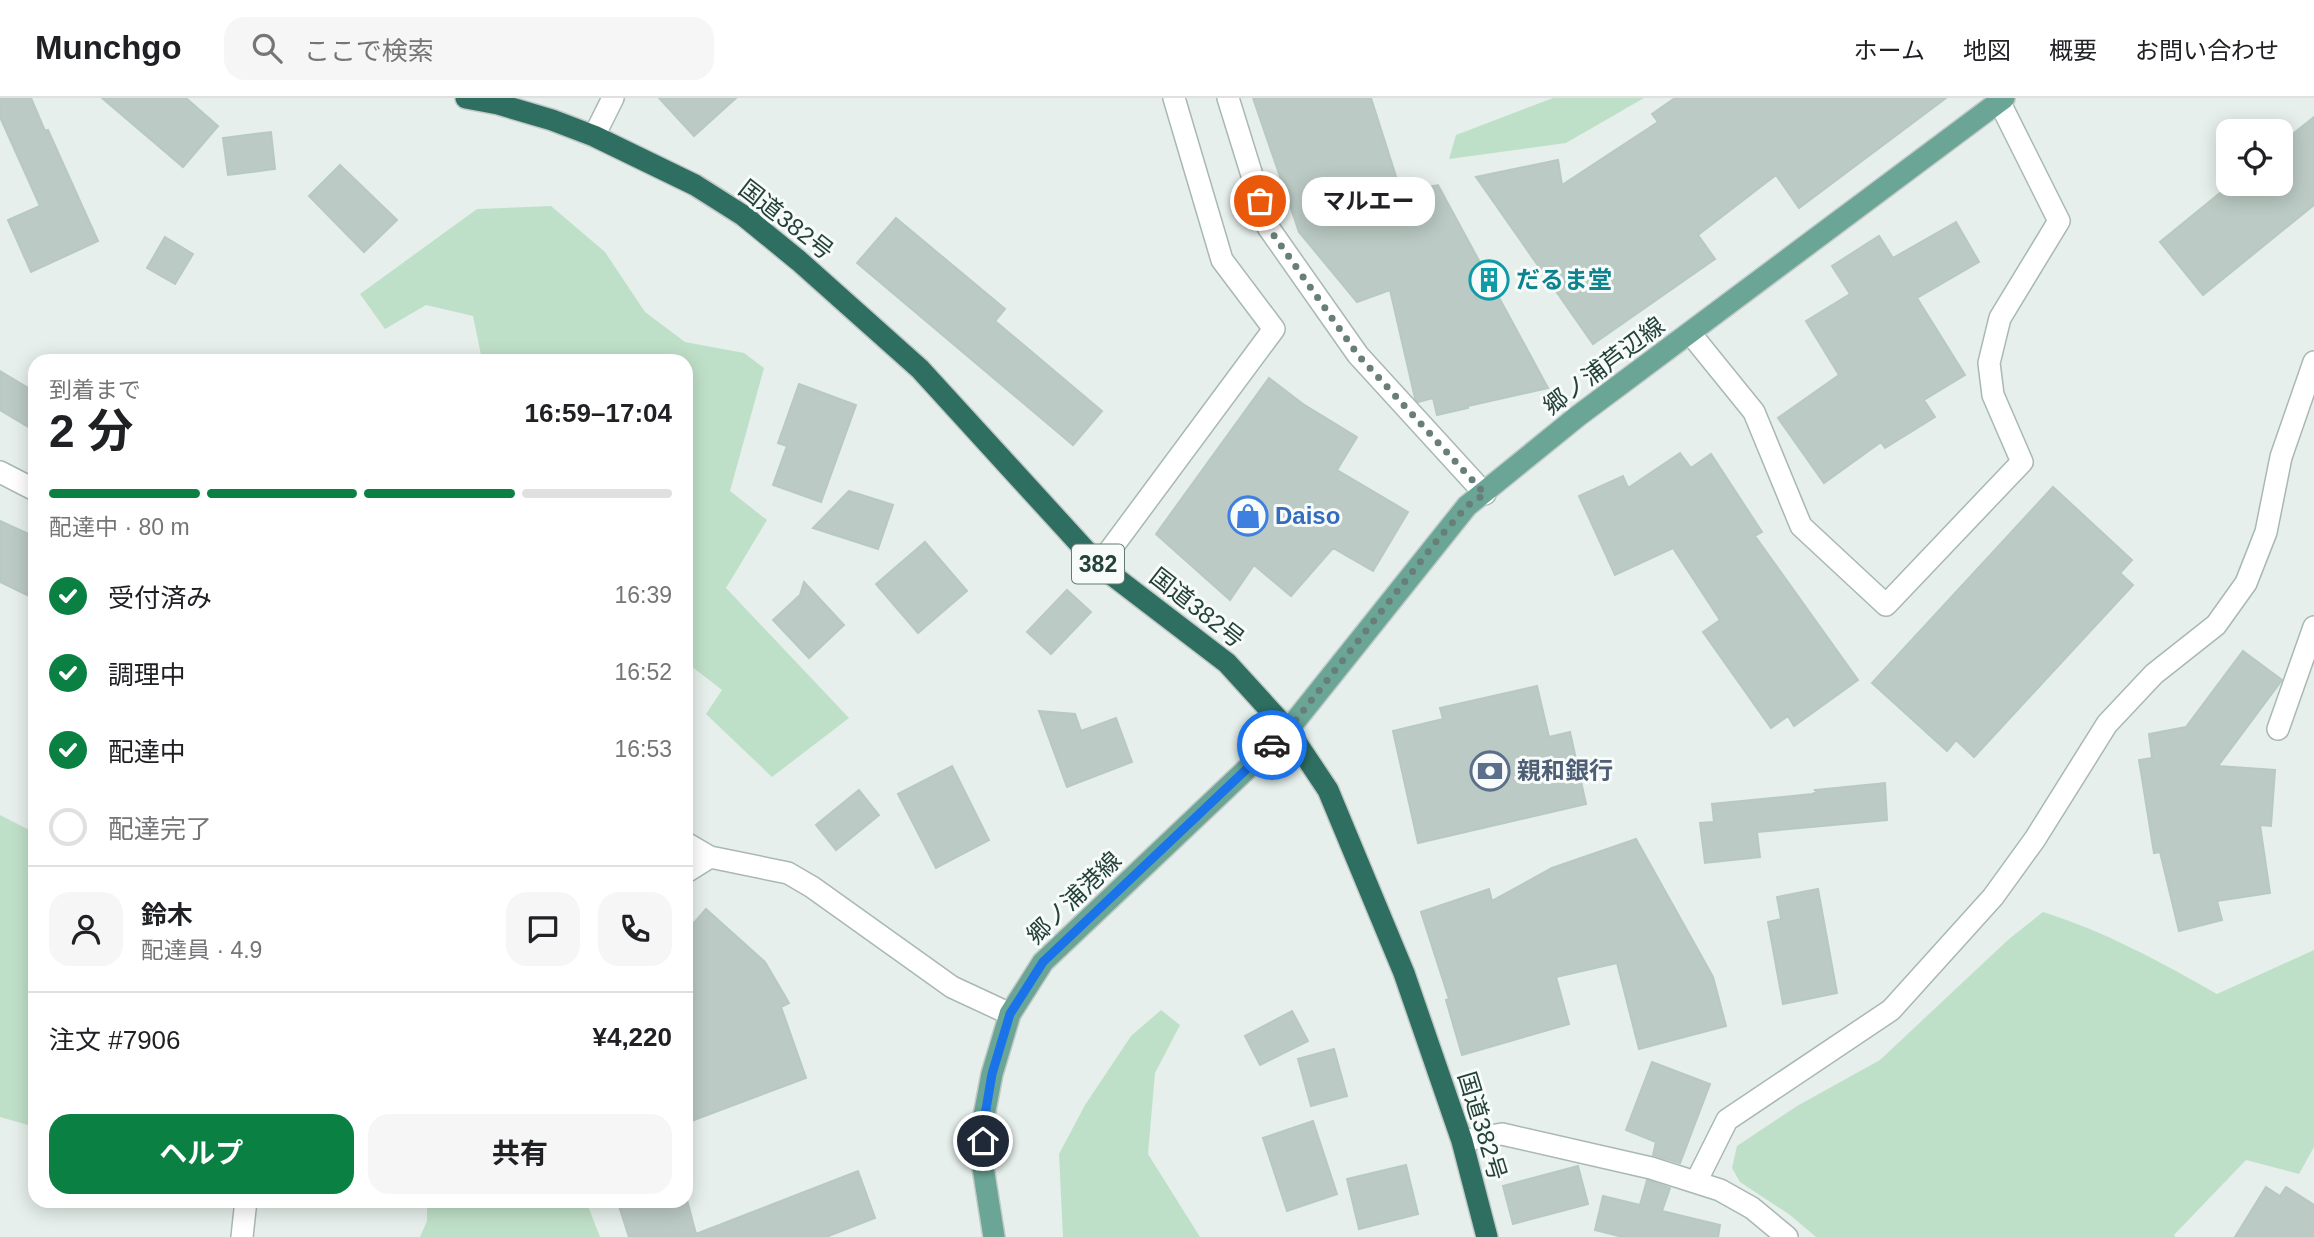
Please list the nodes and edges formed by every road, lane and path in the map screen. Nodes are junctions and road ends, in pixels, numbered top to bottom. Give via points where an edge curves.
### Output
1 (466, 98) edge
2 (613, 98) edge
3 (1174, 98) edge
4 (1228, 98) edge
5 (2001, 100) edge
6 (594, 136) junction
7 (1690, 333) junction
8 (2314, 362) edge
9 (0, 472) edge
10 (28, 486) edge
11 (1485, 494) junction
12 (1099, 565) junction
13 (2314, 627) edge
14 (2278, 729) dead end
15 (1288, 730) junction
16 (693, 848) edge
17 (710, 857) junction
18 (693, 868) edge
19 (1010, 1014) junction
20 (1462, 1141) junction
21 (1696, 1182) junction
22 (245, 1208) edge
23 (243, 1237) edge
24 (994, 1237) edge
25 (1487, 1237) edge
26 (1787, 1237) edge

1 - 6 highway, 国道382号 / 382
2 - 6 street
3 - 12 street via 1222,260 1274,329
4 - 11 street via 1268,227 1358,355
5 - 7 main road, 郷ノ浦芦辺線
5 - 7 street via 2059,221 2000,318 1989,363 1993,395 2022,462 1886,605 1801,526 1754,412
6 - 12 highway, 国道382号 / 382 via 695,185 744,216 799,261 920,369
7 - 11 main road, 郷ノ浦芦辺線 via 1578,416
8 - 21 street via 2281,457 2266,532 2246,583 2216,625 2154,674 2107,724 1993,897 1891,1010 1727,1120
9 - 10 street
11 - 15 main road, 郷ノ浦芦辺線 via 1467,506 1439,538
12 - 15 highway, 国道382号 / 382 via 1227,663
13 - 14 street
15 - 19 main road, 郷ノ浦港線 via 1043,962
15 - 20 highway, 国道382号 / 382 via 1328,790 1405,973
16 - 17 street
17 - 18 street
17 - 19 street via 788,873 952,987
19 - 24 main road, 郷ノ浦港線 via 984,1121 982,1161
20 - 21 street via 1502,1134
20 - 25 highway, 国道382号 / 382
21 - 26 street via 1752,1208
22 - 23 street

